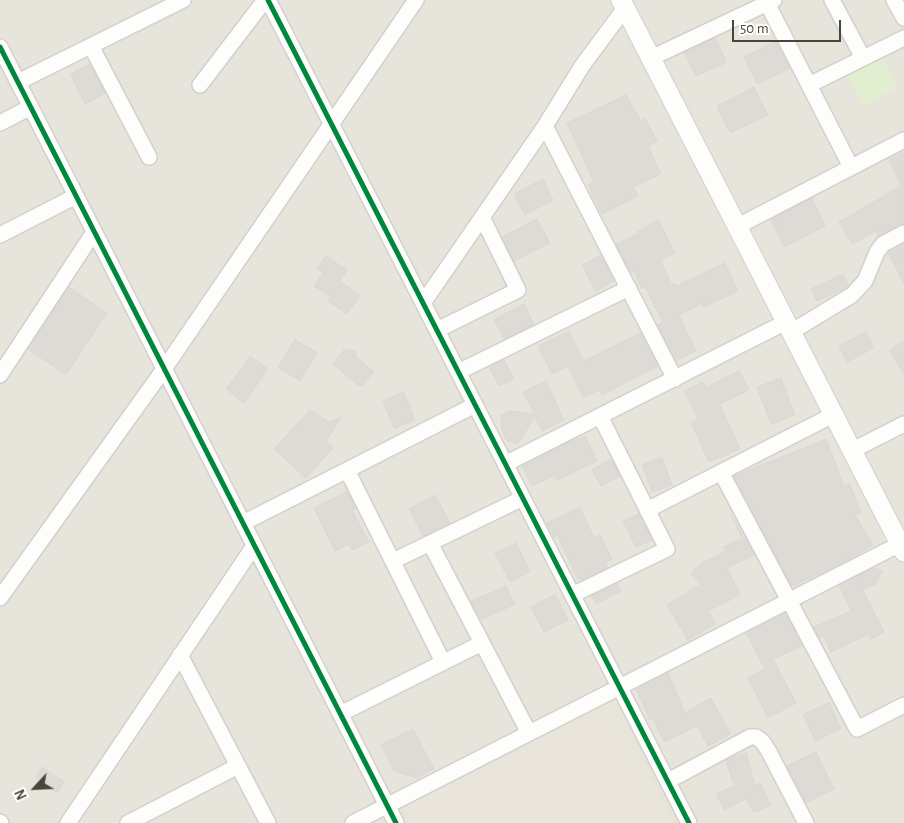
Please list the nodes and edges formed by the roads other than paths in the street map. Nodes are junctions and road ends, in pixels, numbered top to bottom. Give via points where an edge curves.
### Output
1 (183, 0) edge
2 (266, 0) edge
3 (416, 0) edge
4 (832, 0) edge
5 (894, 0) edge
6 (770, 1) edge
7 (623, 4) edge
8 (904, 18) edge
9 (904, 38) edge
10 (91, 46) junction
11 (0, 47) edge
12 (652, 58) junction
13 (863, 58) junction
14 (18, 82) junction
15 (200, 85) dead end
16 (809, 86) junction
17 (30, 107) junction
18 (0, 123) edge
19 (331, 124) junction
20 (544, 126) junction
21 (904, 140) edge
22 (149, 158) dead end
23 (851, 167) junction
24 (76, 196) junction
25 (482, 217) junction
26 (738, 226) junction
27 (94, 232) junction
28 (904, 232) edge
29 (0, 234) edge
30 (628, 288) junction
31 (423, 303) junction
32 (788, 327) junction
33 (437, 330) junction
34 (164, 369) junction
35 (458, 372) junction
36 (0, 375) edge
37 (675, 379) junction
38 (475, 405) junction
39 (833, 415) junction
40 (600, 416) junction
41 (904, 424) edge
42 (851, 451) junction
43 (505, 464) junction
44 (347, 470) junction
45 (721, 472) junction
46 (523, 498) junction
47 (647, 510) junction
48 (242, 523) junction
49 (430, 543) junction
50 (254, 546) junction
51 (902, 548) edge
52 (393, 561) junction
53 (572, 595) junction
54 (0, 598) edge
55 (789, 600) junction
56 (482, 643) junction
57 (180, 655) junction
58 (443, 662) junction
59 (620, 687) junction
60 (904, 705) edge
61 (340, 714) junction
62 (529, 733) junction
63 (238, 766) junction
64 (668, 781) junction
65 (387, 806) junction
66 (68, 823) edge
67 (128, 823) edge
68 (268, 823) edge
69 (353, 823) edge
70 (396, 823) edge
71 (690, 823) edge
72 (806, 823) edge

1 - 10 street
2 - 15 street
2 - 19 street
3 - 19 street
4 - 13 street
5 - 8 street
6 - 12 street
6 - 16 street
7 - 12 street
7 - 20 street
9 - 13 street
10 - 14 street
10 - 22 street
11 - 14 street
12 - 26 street
13 - 16 street
14 - 17 street
16 - 23 street
17 - 18 street
17 - 24 street
19 - 31 street
19 - 34 street
20 - 25 street
20 - 30 street
21 - 23 street
23 - 26 street
24 - 27 street
24 - 29 street
25 - 31 street
25 - 33 street via 518,290
26 - 32 street
27 - 34 street
27 - 36 street
28 - 32 street via 883,244 865,280 852,295
30 - 35 street
30 - 37 street
31 - 33 street
32 - 37 street
32 - 39 street
33 - 35 street
34 - 48 street
34 - 54 street
35 - 38 street
37 - 40 street
38 - 43 street
38 - 44 street
39 - 42 street
39 - 45 street
40 - 43 street
40 - 47 street
41 - 42 street
42 - 51 street
43 - 46 street
44 - 48 street
44 - 52 street
45 - 47 street
45 - 55 street
46 - 49 street
46 - 53 street
47 - 53 street via 667,549
48 - 50 street
49 - 52 street
49 - 56 street
50 - 57 street
50 - 61 street
51 - 55 street
52 - 58 street
53 - 59 street
55 - 59 street
55 - 60 street via 857,729
56 - 58 street
56 - 62 street
57 - 63 street
57 - 66 street
58 - 61 street
59 - 62 street
59 - 64 street
61 - 65 street
62 - 65 street
63 - 67 street
63 - 68 street
64 - 71 street
64 - 72 street via 750,737 756,737 768,750
65 - 69 street
65 - 70 street

